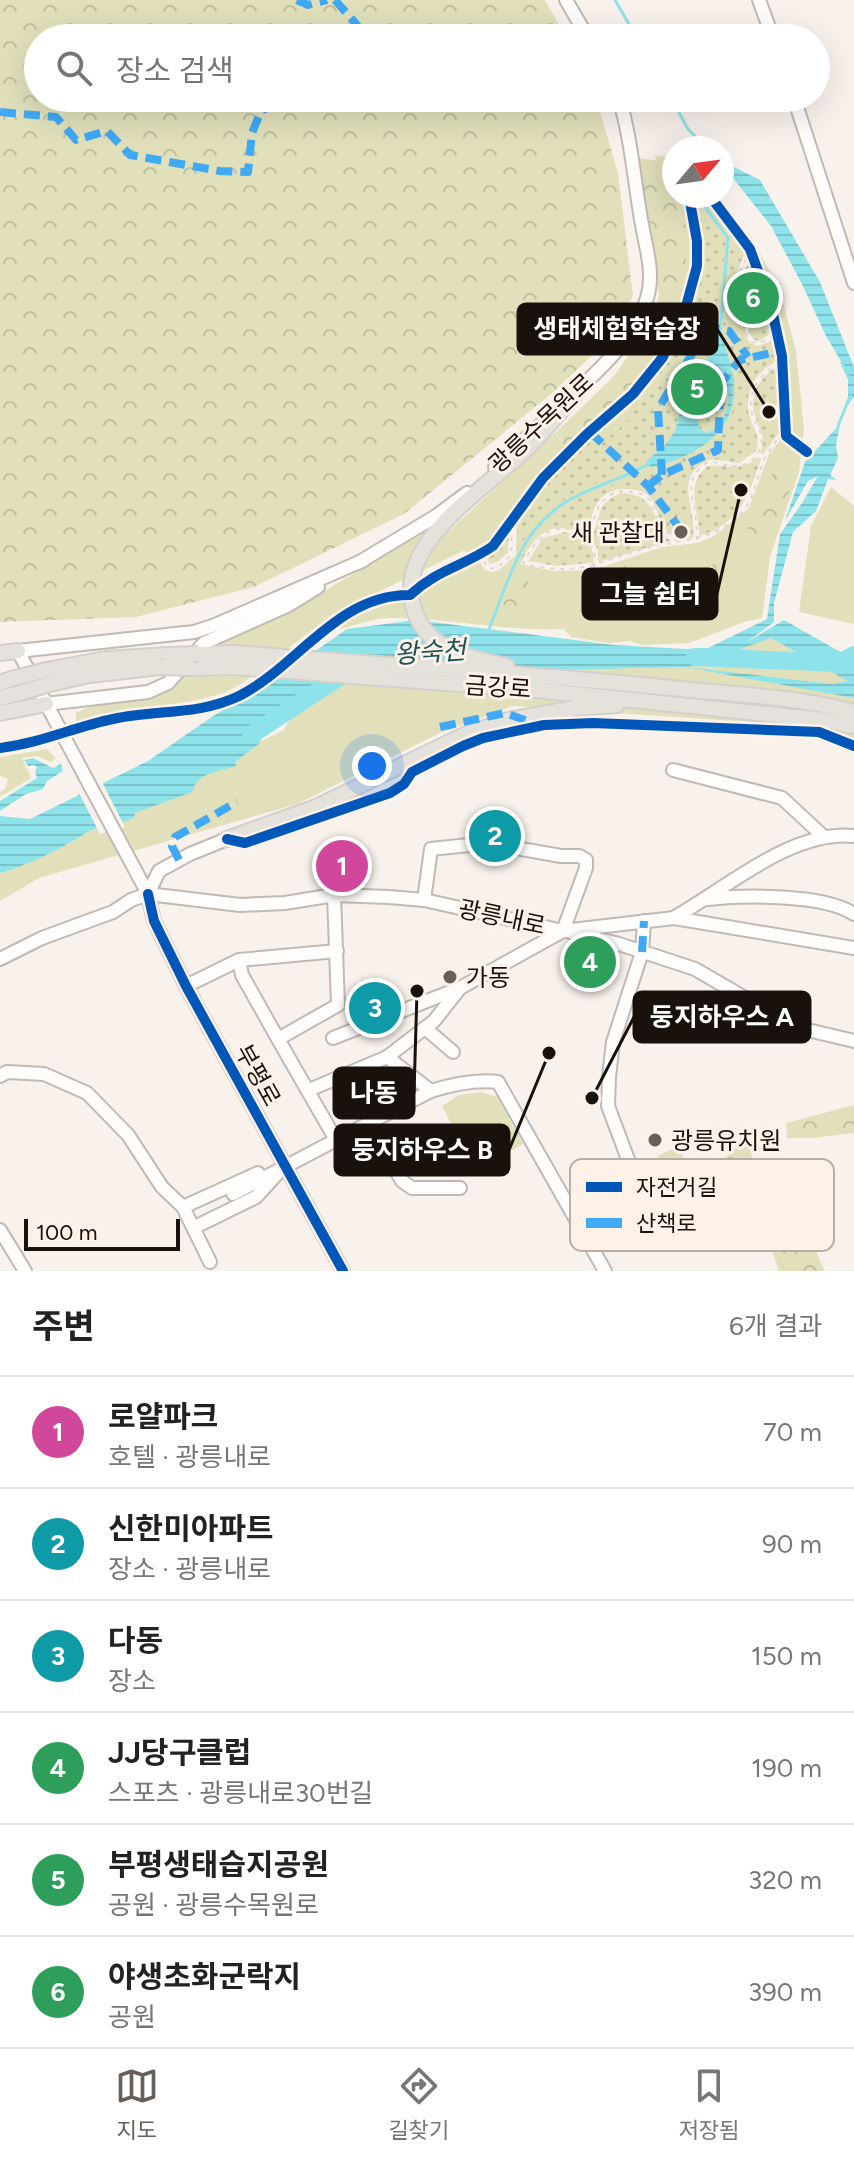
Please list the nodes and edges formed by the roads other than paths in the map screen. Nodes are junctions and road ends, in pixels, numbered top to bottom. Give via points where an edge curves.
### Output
1 (566, 0) edge
2 (759, 0) edge
3 (580, 24) edge
4 (768, 24) edge
5 (622, 112) edge
6 (799, 112) edge
7 (854, 283) edge
8 (583, 385) junction
9 (364, 560) junction
10 (18, 651) junction
11 (0, 653) edge
12 (234, 660) junction
13 (165, 661) junction
14 (534, 674) junction
15 (10, 685) edge
16 (0, 698) edge
17 (657, 702) junction
18 (46, 704) junction
19 (854, 712) edge
20 (0, 713) edge
21 (854, 726) edge
22 (673, 770) dead end
23 (823, 836) junction
24 (854, 836) edge
25 (227, 839) joint
26 (148, 894) junction
27 (334, 895) junction
28 (707, 899) junction
29 (424, 900) junction
30 (854, 914) edge
31 (674, 918) junction
32 (644, 921) junction
33 (563, 931) junction
34 (854, 948) edge
35 (337, 951) junction
36 (642, 952) junction
37 (0, 959) edge
38 (239, 960) junction
39 (186, 986) junction
40 (460, 988) junction
41 (425, 1028) junction
42 (333, 1038) dead end
43 (278, 1039) junction
44 (854, 1041) edge
45 (453, 1052) dead end
46 (387, 1057) junction
47 (0, 1076) edge
48 (309, 1090) junction
49 (431, 1091) junction
50 (368, 1123) junction
51 (336, 1140) junction
52 (628, 1159) edge
53 (284, 1165) junction
54 (460, 1188) dead end
55 (233, 1194) dead end
56 (183, 1207) junction
57 (570, 1209) edge
58 (195, 1227) junction
59 (0, 1230) edge
60 (594, 1251) edge
61 (210, 1262) dead end
62 (25, 1271) edge
63 (343, 1271) edge
64 (605, 1271) edge

1 - 3 street
2 - 4 street
5 - 8 street, 광릉수목원로 via 648,260 648,295 625,339
6 - 7 street
8 - 9 street, 광릉수목원로 via 465,495
8 - 14 main road via 524,452 426,544 414,565 410,588 411,603 427,634 456,653
9 - 10 street via 194,632
9 - 18 street via 289,605 204,643 168,683 148,692
10 - 11 main road
10 - 18 street
12 - 13 main road, 금강로, bridge via 198,654
12 - 13 main road, 금강로, bridge via 190,668
12 - 14 main road, 금강로
12 - 17 main road, 금강로
13 - 15 main road, 금강로, bridge via 106,659
14 - 19 main road, 금강로 via 805,702
15 - 16 main road, 금강로
17 - 21 main road, 금강로
17 - 25 main road via 508,720 425,752 284,821
18 - 20 main road
18 - 26 street, 부평로
22 - 23 street via 782,798
23 - 24 street
23 - 28 street via 748,870
25 - 26 street via 159,871
26 - 27 street, 광릉내로 via 240,905
26 - 37 street
26 - 39 street, 부평로 via 154,921
27 - 29 street, 광릉내로
27 - 35 street
28 - 30 street via 763,896 827,904
28 - 31 street
29 - 33 street, 광릉내로
29 - 33 street via 431,849 488,843 579,856 586,860 586,868
31 - 32 street, 광릉내로
31 - 34 street, 광릉내로
32 - 33 street, 광릉내로
32 - 36 street
33 - 36 street
33 - 40 street
35 - 38 street
35 - 43 street via 338,1005
36 - 44 street via 695,969 795,1027
36 - 52 street via 613,1042 609,1077 608,1106
38 - 39 street
38 - 43 street
39 - 53 street, 부평로
40 - 41 street
40 - 42 street
41 - 45 street
41 - 46 street
43 - 48 street
46 - 48 street
46 - 49 street
47 - 56 street via 44,1074 87,1093 128,1135 162,1187
48 - 51 street
49 - 50 street
49 - 57 street via 498,1082
50 - 51 street
50 - 54 street via 402,1181 412,1188
51 - 53 street
53 - 55 street
53 - 56 street
53 - 58 street via 256,1197
53 - 63 street, 부평로
56 - 58 street
58 - 61 street
59 - 62 street
60 - 64 street

